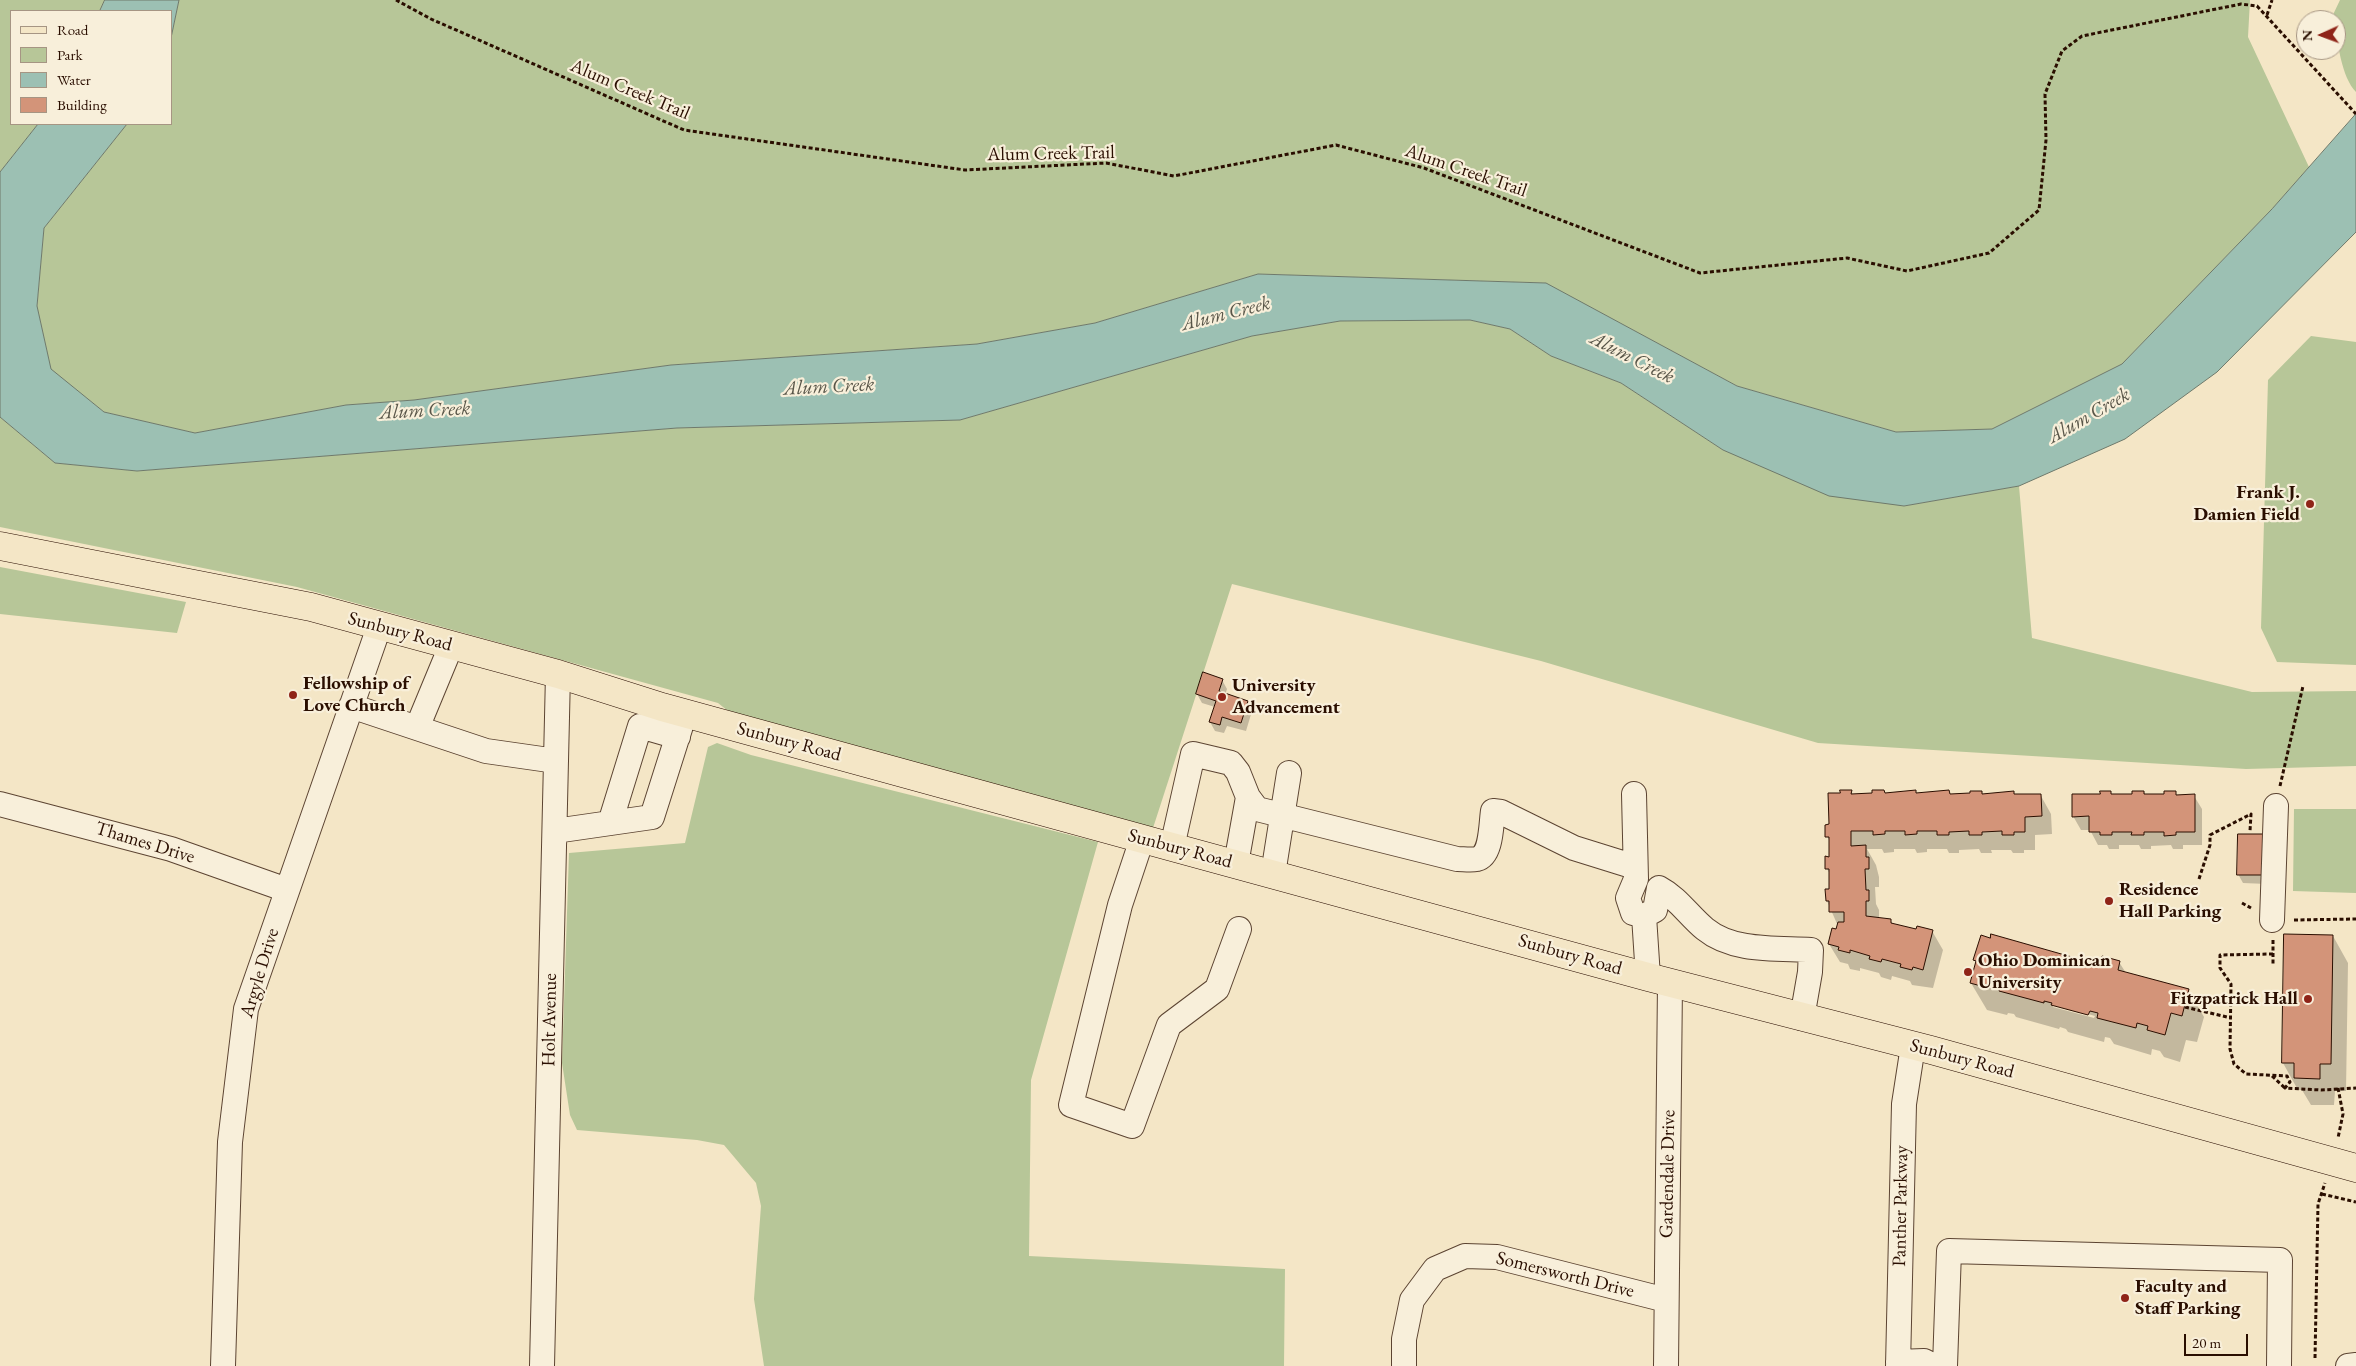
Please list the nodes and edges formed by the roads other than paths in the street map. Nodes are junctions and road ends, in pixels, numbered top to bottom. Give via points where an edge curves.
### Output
1 (0, 546) edge
2 (379, 627) junction
3 (451, 646) junction
4 (558, 674) junction
5 (352, 706) junction
6 (682, 725) junction
7 (417, 728) junction
8 (556, 761) junction
9 (1289, 773) dead end
10 (1634, 794) dead end
11 (1248, 797) junction
12 (0, 804) edge
13 (2276, 806) road end
14 (1284, 816) junction
15 (610, 823) junction
16 (555, 831) junction
17 (1142, 839) junction
18 (1172, 847) junction
19 (1236, 864) junction
20 (1636, 873) junction
21 (1274, 874) junction
22 (1659, 888) junction
23 (287, 890) junction
24 (1644, 916) junction
25 (2272, 920) road end
26 (1239, 929) dead end
27 (1659, 980) junction
28 (1802, 1018) junction
29 (1913, 1046) junction
30 (2344, 1164) edge
31 (1666, 1300) junction
32 (1898, 1364) edge
33 (2356, 1365) edge
34 (222, 1366) edge
35 (542, 1366) edge
36 (1404, 1366) edge
37 (1666, 1366) edge
38 (1934, 1366) edge
39 (1945, 1366) edge
40 (2279, 1366) edge
41 (2348, 1366) edge

1 - 2 main road, Sunbury Road via 311,607
2 - 3 main road, Sunbury Road
2 - 5 street, Argyle Drive
3 - 4 main road, Sunbury Road
3 - 7 street
4 - 6 main road, Sunbury Road
4 - 8 street, Holt Avenue
5 - 7 street
5 - 23 street, Argyle Drive
6 - 15 street via 652,817
6 - 15 street via 640,726
6 - 17 main road, Sunbury Road
7 - 8 street via 486,751
8 - 16 street, Holt Avenue
9 - 14 street
10 - 20 street
11 - 14 street via 1257,809
11 - 18 street via 1231,762 1193,754
11 - 19 street
12 - 23 street, Thames Drive via 171,849
13 - 25 street
14 - 20 street via 1456,859 1476,859 1487,847 1493,811 1501,812 1574,848
14 - 21 street
15 - 16 street
16 - 35 street, Holt Avenue
17 - 18 main road, Sunbury Road
17 - 26 street via 1120,905 1071,1105 1132,1126 1169,1024 1217,990
18 - 19 main road, Sunbury Road
19 - 21 main road, Sunbury Road
20 - 22 street via 1650,879
20 - 24 street via 1628,898 1633,912
21 - 27 main road, Sunbury Road
22 - 24 street via 1655,910
22 - 28 street via 1672,895 1689,915 1719,939 1764,948 1811,950
23 - 34 street, Argyle Drive via 246,1009 230,1142
24 - 27 street, Gardendale Drive
27 - 28 main road, Sunbury Road
27 - 31 street, Gardendale Drive
28 - 29 main road, Sunbury Road
29 - 30 main road, Sunbury Road
29 - 32 street, Panther Parkway via 1904,1104
31 - 36 street, Somersworth Drive via 1497,1257 1465,1256 1435,1269 1412,1300 1404,1339
31 - 37 street, Gardendale Drive
32 - 38 street via 1924,1362
33 - 41 street
39 - 40 street via 1949,1251 2280,1260

